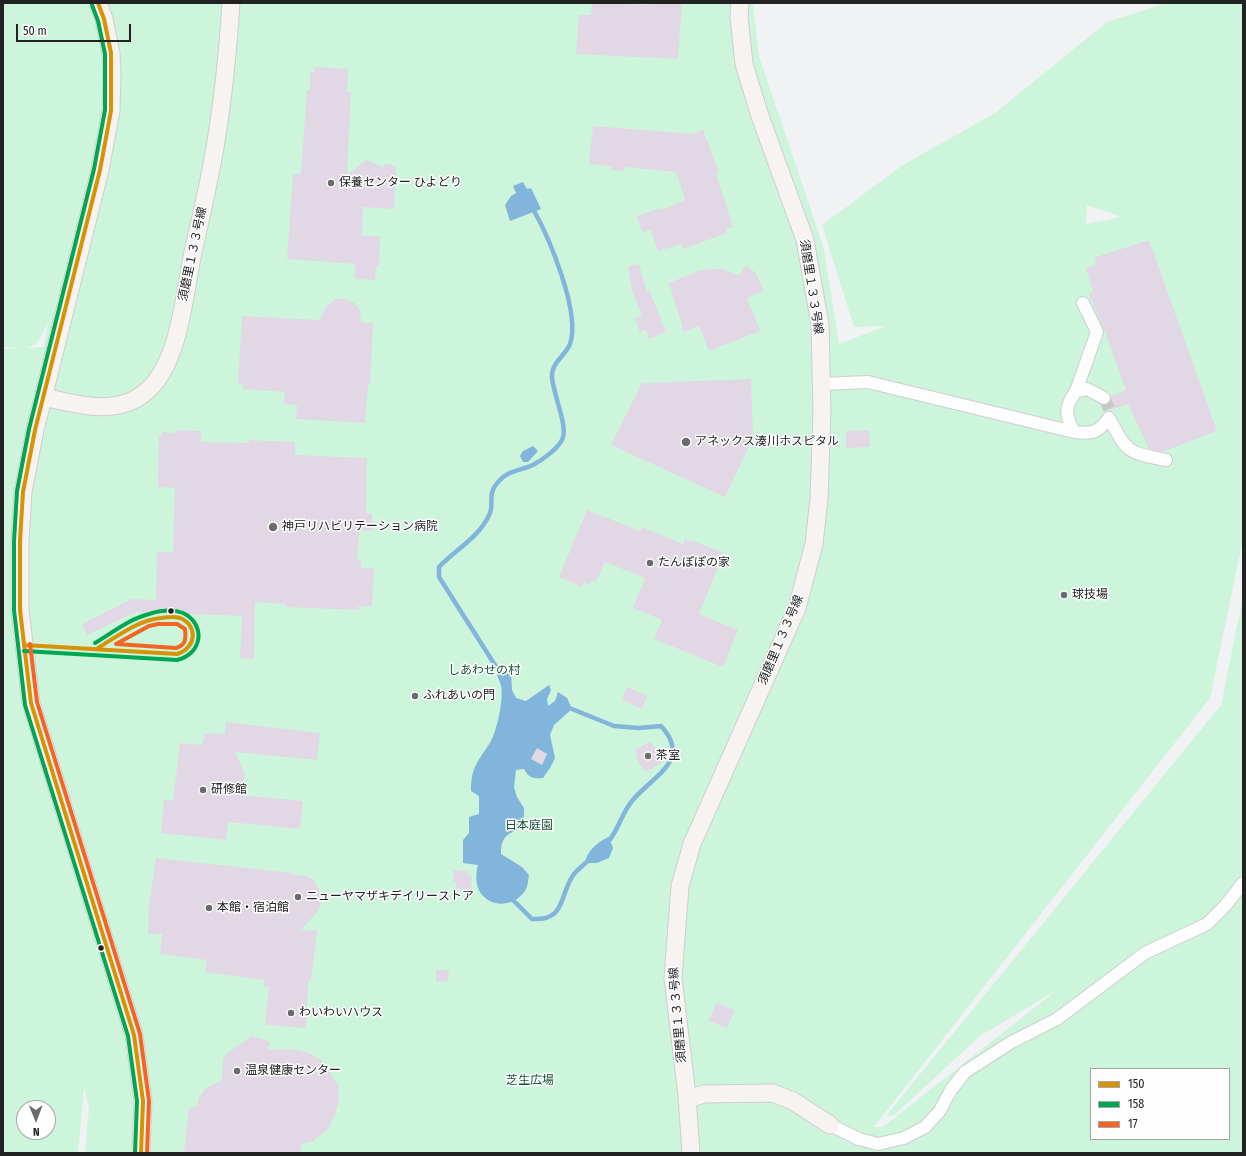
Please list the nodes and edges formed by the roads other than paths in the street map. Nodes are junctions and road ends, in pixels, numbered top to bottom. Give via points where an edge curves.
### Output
1 (98, 3) edge
2 (230, 3) edge
3 (740, 3) edge
4 (1083, 303) dead end
5 (821, 384) junction
6 (1076, 391) junction
7 (44, 397) junction
8 (1104, 398) tunnel mouth
9 (1074, 432) junction
10 (1166, 460) dead end
11 (1243, 883) edge
12 (687, 1098) junction
13 (830, 1125) joint
14 (141, 1153) edge
15 (691, 1153) edge

1 - 7 street via 111,53 111,111 100,170
2 - 7 street, 須磨里１３３号線 via 225,79 215,148 178,328 162,376 147,391 127,403 105,407 83,406
3 - 5 street, 須磨里１３３号線 via 744,64 805,240 820,324
4 - 6 street via 1097,332
5 - 9 street via 868,382
5 - 12 street, 須磨里１３３号線 via 819,499 814,544 797,608 692,844 680,886 673,978
6 - 8 street via 1087,389
6 - 9 street via 1067,404 1067,418
7 - 14 street via 23,492 20,541 20,610 27,675 31,703 134,1035 143,1101
9 - 10 street via 1090,434 1102,427 1110,414 1124,445 1136,454
11 - 13 street via 1207,924 1145,953 1057,1019 1010,1043 965,1072 939,1112 925,1127 904,1138 878,1144 859,1139
12 - 13 street via 704,1094 773,1093 793,1101
12 - 15 street, 須磨里１３３号線

